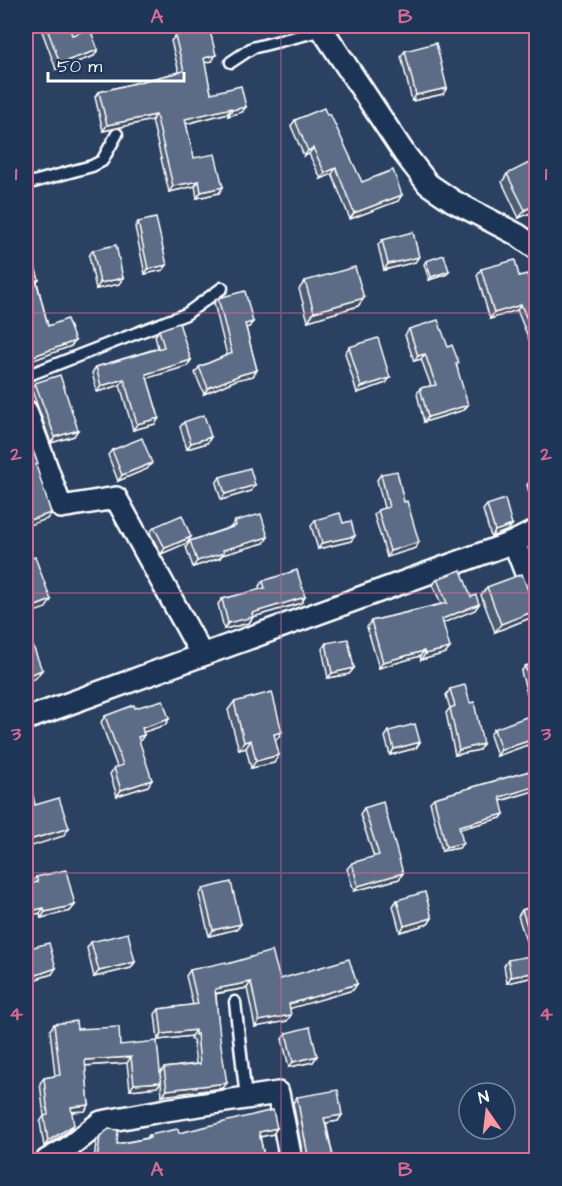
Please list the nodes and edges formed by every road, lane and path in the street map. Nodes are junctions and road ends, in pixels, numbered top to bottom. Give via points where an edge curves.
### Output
1 (321, 28) edge
2 (231, 62) dead end
3 (117, 134) edge
4 (26, 184) edge
5 (537, 249) edge
6 (222, 288) dead end
7 (26, 376) edge
8 (26, 411) edge
9 (537, 531) edge
10 (514, 542) junction
11 (537, 600) edge
12 (202, 655) junction
13 (26, 719) edge
14 (235, 1002) dead end
15 (246, 1098) junction
16 (47, 1161) edge
17 (291, 1161) edge

1 - 2 lane via 252,48
1 - 5 street via 428,184
3 - 4 lane via 102,161
6 - 7 lane via 186,314
8 - 12 street via 61,507 116,498
9 - 10 street
10 - 11 street
10 - 12 street
12 - 13 street
14 - 15 lane
15 - 16 street via 101,1122
15 - 17 street via 278,1093

